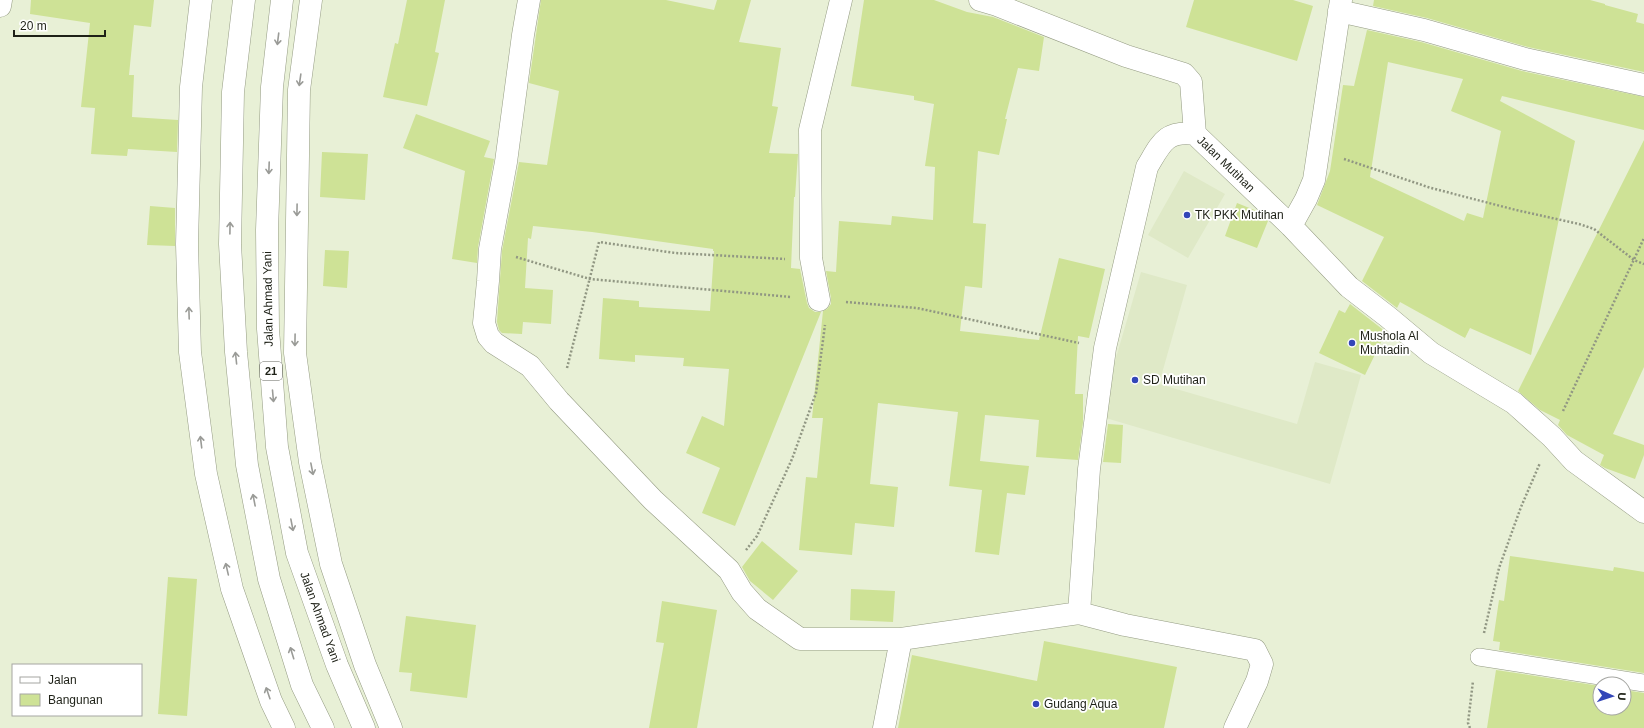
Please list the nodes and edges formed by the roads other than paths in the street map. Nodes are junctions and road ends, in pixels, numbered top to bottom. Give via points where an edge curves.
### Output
1 (1, 0) edge
2 (201, 0) edge
3 (244, 0) edge
4 (282, 0) edge
5 (311, 0) edge
6 (529, 0) edge
7 (841, 0) edge
8 (980, 0) edge
9 (0, 6) edge
10 (1340, 6) edge
11 (1644, 85) edge
12 (1195, 134) junction
13 (1291, 226) junction
14 (819, 300) road end
15 (1644, 512) edge
16 (1079, 614) junction
17 (901, 639) junction
18 (1479, 657) road end
19 (1644, 683) edge
20 (284, 728) edge
21 (323, 728) edge
22 (364, 728) edge
23 (391, 728) edge
24 (884, 728) edge
25 (1235, 728) edge

1 - 9 main road
20 -> 2 main road via 271,701 232,589 206,474 190,352 187,244 191,87
21 -> 3 main road via 302,685 269,579 247,466 236,352 230,244 233,92
4 -> 22 main road, Jalan Ahmad Yani / 21 via 272,87 267,230 268,328 277,448 297,553
5 -> 23 main road via 299,90 295,352 310,462 331,564 365,665
6 - 17 main road via 522,35 506,162 490,249 484,323 488,336 494,343 530,366 559,401 653,500 729,570 742,592 757,609 800,639
7 - 14 main road via 810,130 811,258
8 - 12 main road, Jalan Mutihan via 1126,56 1184,74 1191,82
10 - 11 main road via 1525,59
10 - 13 main road via 1314,180
12 - 13 main road, Jalan Mutihan
12 - 16 main road via 1180,132 1163,140 1147,167 1105,348 1089,469
13 - 15 main road, Jalan Mutihan via 1349,287 1431,353 1514,403 1574,461
16 - 17 main road
16 - 25 main road via 1125,626 1255,650 1262,664 1257,681
17 - 24 main road
18 - 19 lane

